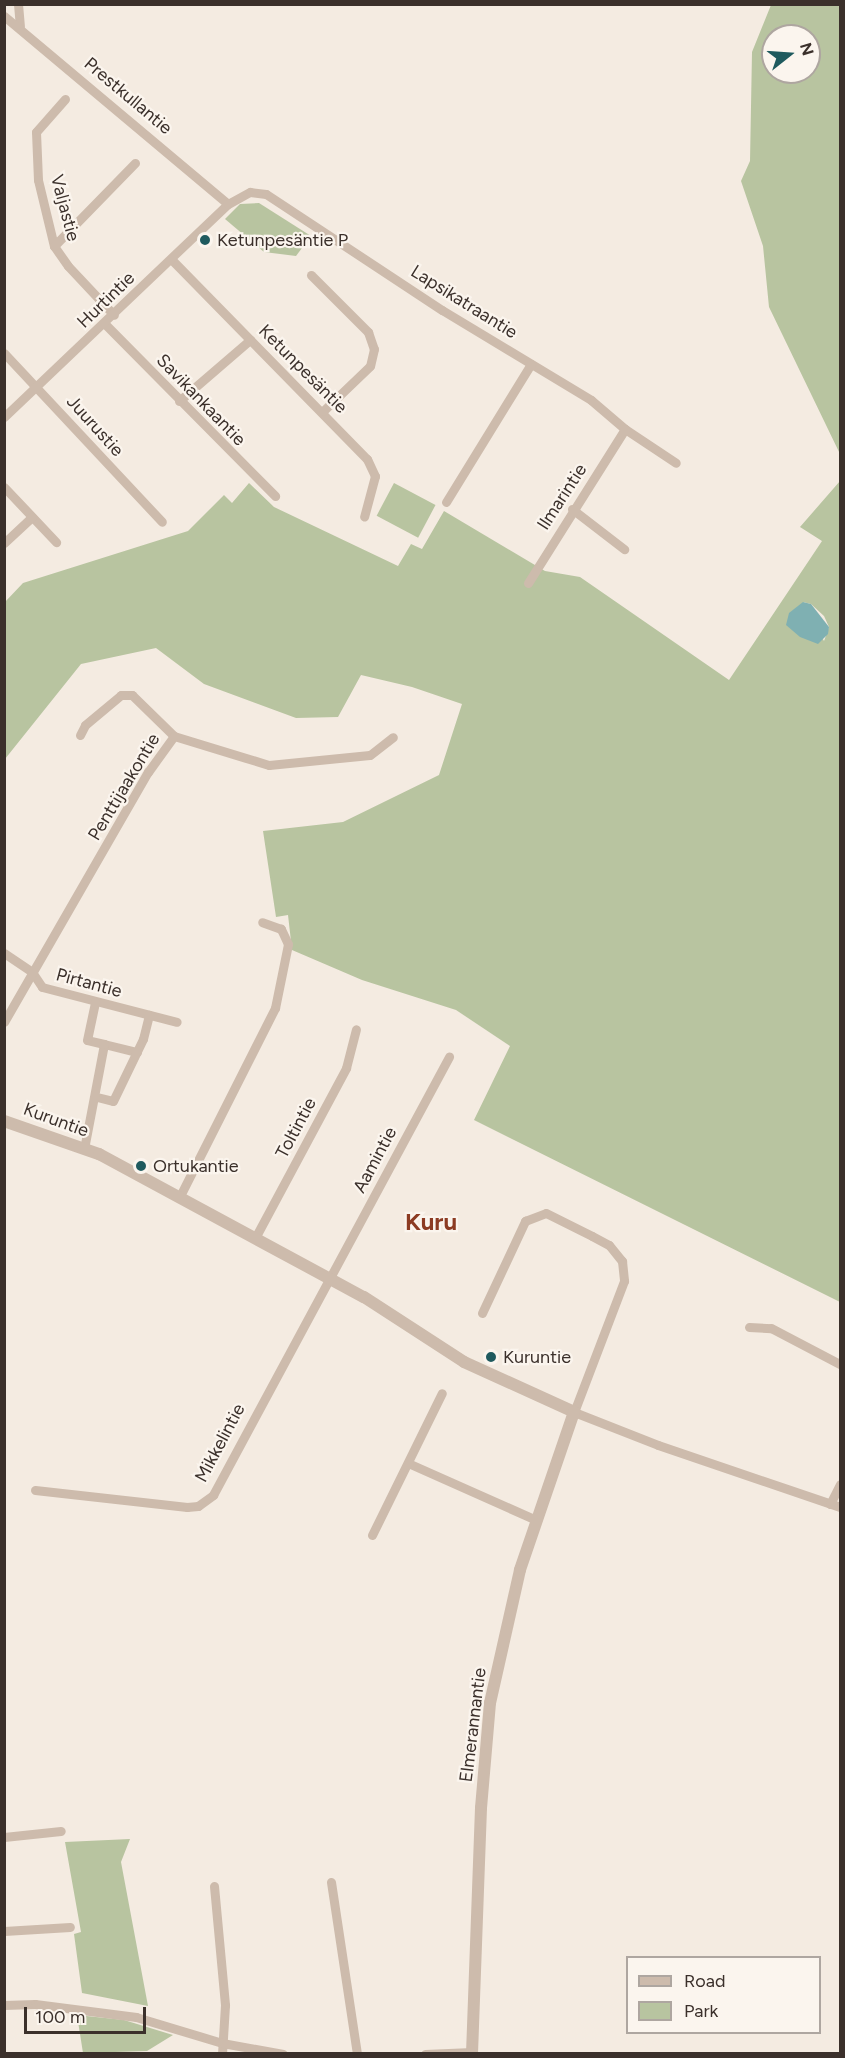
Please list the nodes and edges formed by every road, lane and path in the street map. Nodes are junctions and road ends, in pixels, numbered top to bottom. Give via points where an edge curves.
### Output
1 (18, 4) edge
2 (4, 16) edge
3 (20, 26) junction
4 (64, 99) dead end
5 (135, 164) dead end
6 (228, 204) junction
7 (54, 246) junction
8 (172, 260) junction
9 (311, 276) dead end
10 (114, 315) junction
11 (105, 324) junction
12 (250, 340) junction
13 (4, 353) edge
14 (531, 364) junction
15 (38, 388) junction
16 (179, 401) junction
17 (323, 411) junction
18 (4, 417) edge
19 (625, 429) junction
20 (676, 463) dead end
21 (4, 487) edge
22 (275, 496) dead end
23 (446, 502) dead end
24 (572, 509) junction
25 (32, 517) junction
26 (364, 517) dead end
27 (162, 522) dead end
28 (56, 542) dead end
29 (4, 543) edge
30 (624, 549) dead end
31 (528, 583) dead end
32 (80, 735) dead end
33 (174, 736) junction
34 (393, 738) dead end
35 (262, 922) dead end
36 (4, 953) edge
37 (32, 972) junction
38 (95, 1002) junction
39 (149, 1015) junction
40 (4, 1022) edge
41 (177, 1022) dead end
42 (356, 1029) dead end
43 (104, 1044) junction
44 (137, 1052) junction
45 (449, 1057) dead end
46 (97, 1097) junction
47 (4, 1121) edge
48 (84, 1149) junction
49 (180, 1196) junction
50 (255, 1238) junction
51 (328, 1278) junction
52 (482, 1313) dead end
53 (749, 1328) dead end
54 (840, 1364) edge
55 (442, 1393) dead end
56 (574, 1412) junction
57 (408, 1463) junction
58 (840, 1484) edge
59 (35, 1490) dead end
60 (835, 1506) edge
61 (536, 1520) junction
62 (372, 1535) dead end
63 (62, 1831) dead end
64 (4, 1837) edge
65 (331, 1882) dead end
66 (214, 1886) dead end
67 (70, 1927) dead end
68 (4, 1931) edge
69 (4, 2005) edge
70 (222, 2043) junction
71 (472, 2053) edge
72 (222, 2054) edge
73 (283, 2054) edge
74 (357, 2054) edge
75 (425, 2054) edge

1 - 3 street
2 - 3 street, Prestkullantie
3 - 6 street, Prestkullantie
4 - 7 street, Valjastie via 36,132 38,180
5 - 7 street
6 - 8 street, Hurtintie
6 - 14 street, Lapsikatraantie via 250,192 266,194
7 - 10 street, Valjastie
8 - 10 street, Hurtintie
8 - 12 street, Ketunpesäntie
9 - 17 street via 368,332 374,349 370,366
10 - 11 street, Hurtintie
11 - 15 street, Hurtintie
11 - 16 street, Savikankaantie
12 - 16 street
12 - 17 street, Ketunpesäntie
13 - 15 street, Juurustie
14 - 19 street, Lapsikatraantie via 600,406
14 - 23 street
15 - 18 street, Hurtintie
15 - 27 street, Juurustie
16 - 22 street, Savikankaantie
17 - 26 street, Ketunpesäntie via 367,459 375,476
19 - 20 street, Lapsikatraantie
19 - 24 street, Ilmarintie
21 - 25 street
24 - 30 street
24 - 31 street, Ilmarintie
25 - 28 street
25 - 29 street
32 - 33 street via 85,725 121,695 132,695
33 - 34 street, Penttijaakontie via 269,765 370,755
33 - 37 street, Penttijaakontie via 148,772
35 - 49 street via 281,929 288,944 275,1008
36 - 37 street, Pirtantie
37 - 38 street, Pirtantie via 42,987
37 - 40 street, Penttijaakontie
38 - 39 street, Pirtantie
38 - 43 street via 87,1041
39 - 41 street, Pirtantie
39 - 44 street
42 - 50 street, Toltintie via 346,1068
43 - 44 street
43 - 46 street
44 - 46 street via 113,1101
45 - 51 street, Aamintie
46 - 48 street
47 - 48 street, Kuruntie
48 - 49 street, Kuruntie
49 - 50 street, Kuruntie
50 - 51 street, Kuruntie
51 - 56 street, Kuruntie via 398,1317 464,1362
51 - 59 street, Mikkelintie via 206,1502 187,1507
52 - 56 street via 525,1221 536,1215 546,1213 609,1245 624,1269 619,1297
53 - 54 street via 771,1328
55 - 57 street
56 - 60 street, Kuruntie
56 - 61 street, Elmerannantie
57 - 61 street
57 - 62 street
58 - 60 street
61 - 71 street, Elmerannantie via 520,1570 490,1703 481,1808
63 - 64 street
65 - 74 street
66 - 70 street via 224,1988
67 - 68 street
69 - 70 street via 36,2004 136,2017
70 - 72 street
70 - 73 street
71 - 75 street

